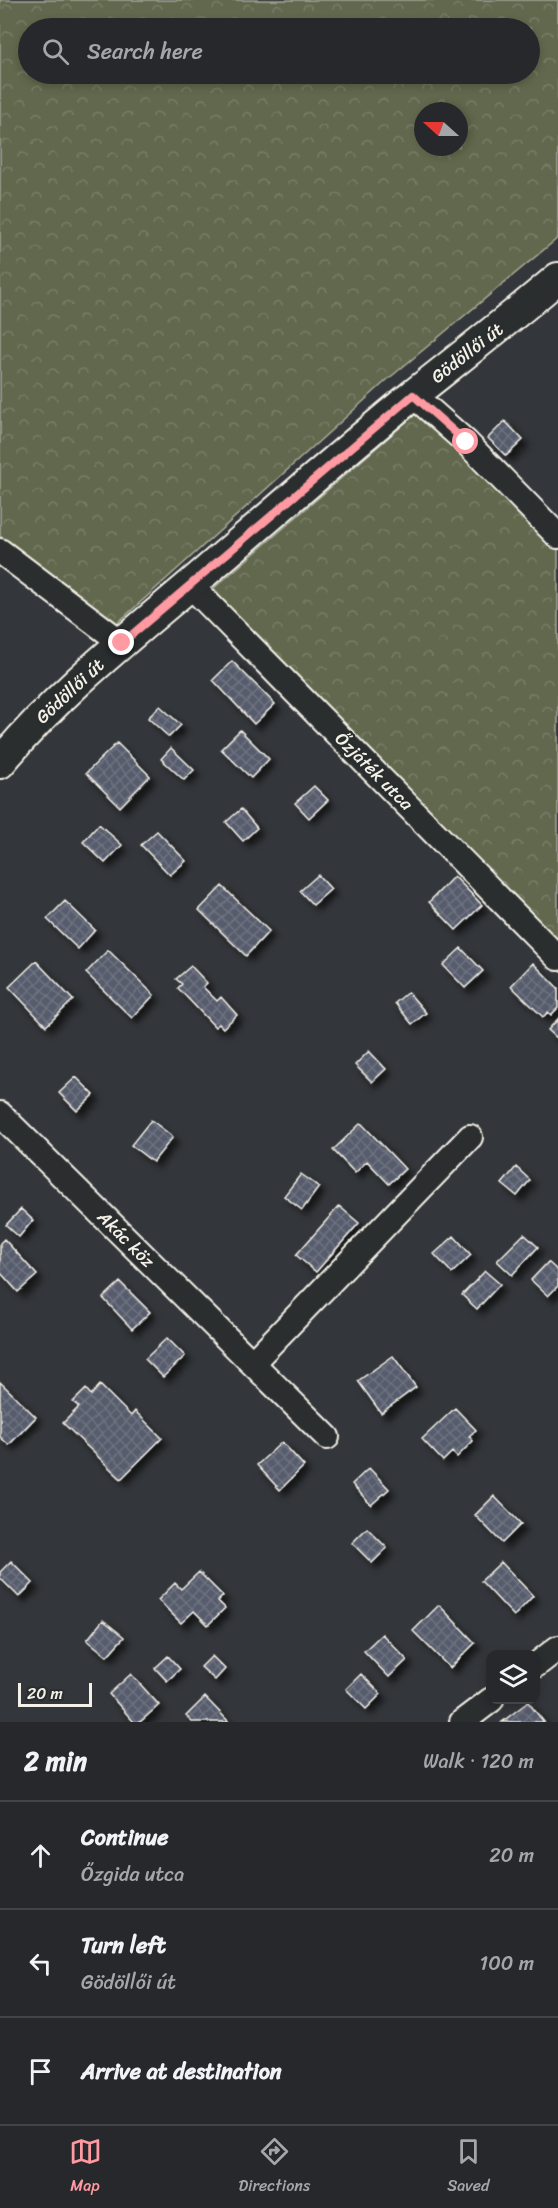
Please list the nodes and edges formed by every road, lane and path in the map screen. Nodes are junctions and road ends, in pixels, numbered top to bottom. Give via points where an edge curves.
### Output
1 (558, 278) edge
2 (413, 395) junction
3 (558, 536) edge
4 (0, 551) edge
5 (190, 585) junction
6 (122, 643) junction
7 (0, 763) edge
8 (558, 958) edge
9 (0, 1114) edge
10 (470, 1137) dead end
11 (252, 1363) junction
12 (327, 1437) dead end
13 (558, 1648) edge
14 (540, 1662) edge
15 (486, 1704) edge
16 (462, 1722) edge

1 - 2 main road, Gödöllői út
2 - 3 street via 466,442
2 - 5 main road, Gödöllői út
4 - 6 street
5 - 6 main road, Gödöllői út
5 - 8 street, Őzjáték utca
6 - 7 main road, Gödöllői út via 22,735
9 - 11 street, Akác köz
10 - 11 street
11 - 12 street, Akác köz
13 - 14 street
15 - 16 street

